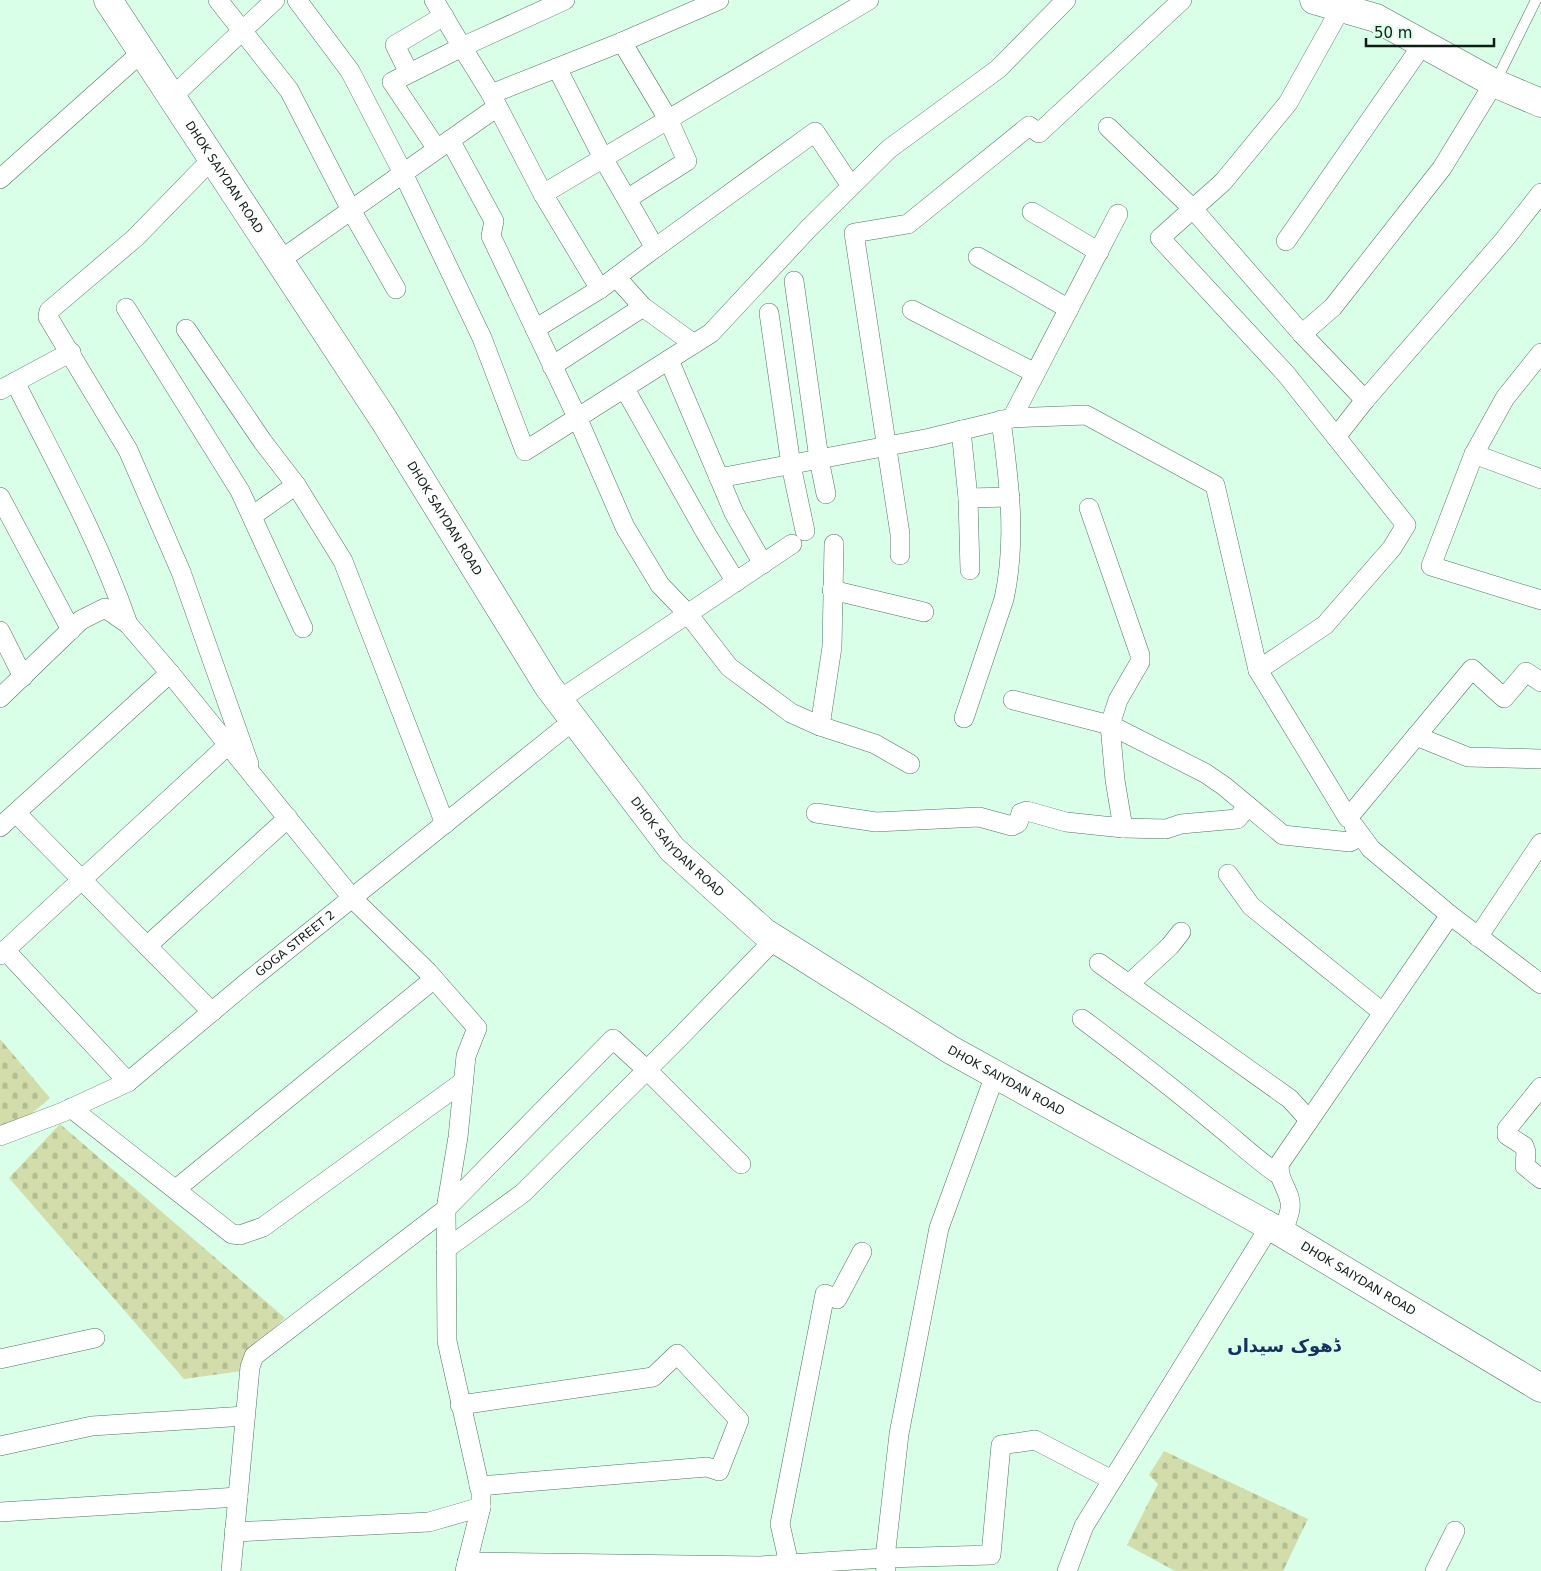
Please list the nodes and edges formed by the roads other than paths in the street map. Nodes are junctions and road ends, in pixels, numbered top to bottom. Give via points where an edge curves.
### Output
1 (218, 0) edge
2 (276, 0) edge
3 (297, 0) edge
4 (434, 0) edge
5 (565, 0) edge
6 (719, 0) edge
7 (869, 0) edge
8 (1066, 0) edge
9 (1182, 0) edge
10 (1314, 0) edge
11 (1536, 0) edge
12 (114, 3) edge
13 (1341, 8) junction
14 (444, 16) junction
15 (243, 30) junction
16 (622, 42) junction
17 (1424, 44) junction
18 (462, 47) junction
19 (142, 52) junction
20 (557, 68) junction
21 (409, 73) junction
22 (1494, 84) junction
23 (172, 97) junction
24 (494, 100) junction
25 (1541, 103) edge
26 (668, 120) junction
27 (1108, 127) dead end
28 (444, 144) junction
29 (603, 158) junction
30 (212, 159) junction
31 (403, 173) junction
32 (0, 179) edge
33 (851, 186) junction
34 (1541, 193) edge
35 (543, 194) junction
36 (627, 199) junction
37 (1192, 209) junction
38 (351, 210) junction
39 (1032, 212) dead end
40 (1118, 214) dead end
41 (1286, 241) dead end
42 (655, 248) junction
43 (1099, 252) junction
44 (978, 257) dead end
45 (279, 260) junction
46 (616, 277) junction
47 (794, 281) dead end
48 (396, 289) dead end
49 (600, 289) junction
50 (643, 307) junction
51 (126, 308) dead end
52 (1069, 309) junction
53 (912, 310) dead end
54 (769, 313) dead end
55 (186, 329) dead end
56 (535, 329) junction
57 (1302, 334) junction
58 (694, 344) junction
59 (71, 352) junction
60 (1541, 353) edge
61 (669, 360) junction
62 (552, 366) junction
63 (1035, 373) junction
64 (8, 386) edge
65 (625, 389) junction
66 (1365, 400) junction
67 (577, 417) junction
68 (1006, 419) junction
69 (961, 430) junction
70 (1336, 437) junction
71 (886, 446) junction
72 (1474, 454) junction
73 (819, 459) junction
74 (791, 465) junction
75 (719, 478) junction
76 (1541, 479) edge
77 (296, 485) junction
78 (826, 494) dead end
79 (0, 497) edge
80 (1010, 497) junction
81 (968, 498) junction
82 (1089, 508) dead end
83 (252, 516) junction
84 (834, 544) dead end
85 (900, 555) dead end
86 (763, 564) junction
87 (970, 570) dead end
88 (736, 582) junction
89 (832, 590) junction
90 (1541, 600) edge
91 (924, 612) dead end
92 (688, 614) junction
93 (128, 624) junction
94 (303, 628) dead end
95 (71, 630) junction
96 (0, 631) edge
97 (1258, 670) junction
98 (170, 673) junction
99 (23, 677) junction
100 (1541, 682) edge
101 (0, 698) edge
102 (1013, 700) dead end
103 (566, 710) junction
104 (964, 718) dead end
105 (1110, 725) junction
106 (820, 726) junction
107 (1416, 736) junction
108 (228, 745) junction
109 (1541, 759) edge
110 (910, 764) dead end
111 (253, 774) junction
112 (1248, 806) junction
113 (16, 813) junction
114 (816, 813) dead end
115 (288, 818) junction
116 (1348, 818) junction
117 (446, 824) junction
118 (0, 827) edge
119 (1123, 828) junction
120 (1361, 836) junction
121 (1541, 843) edge
122 (1228, 874) dead end
123 (82, 879) junction
124 (352, 898) junction
125 (1450, 915) junction
126 (1181, 932) dead end
127 (1478, 937) junction
128 (775, 939) junction
129 (147, 946) junction
130 (3, 953) edge
131 (1099, 963) dead end
132 (434, 979) junction
133 (1129, 984) junction
134 (1541, 984) edge
135 (212, 1012) junction
136 (1382, 1012) junction
137 (1082, 1019) dead end
138 (647, 1070) junction
139 (995, 1075) junction
140 (464, 1081) junction
141 (128, 1082) junction
142 (1540, 1089) edge
143 (71, 1108) junction
144 (1309, 1120) junction
145 (0, 1136) edge
146 (741, 1164) dead end
147 (1279, 1175) junction
148 (1541, 1179) edge
149 (176, 1189) junction
150 (446, 1209) junction
151 (1276, 1229) junction
152 (446, 1249) junction
153 (862, 1252) dead end
154 (95, 1338) dead end
155 (0, 1359) edge
156 (1541, 1388) edge
157 (460, 1405) junction
158 (246, 1416) junction
159 (0, 1446) edge
160 (1112, 1480) junction
161 (479, 1486) junction
162 (238, 1497) junction
163 (481, 1507) junction
164 (0, 1512) edge
165 (234, 1532) junction
166 (1455, 1532) dead end
167 (788, 1564) junction
168 (886, 1564) edge
169 (466, 1566) edge
170 (760, 1568) edge
171 (231, 1571) edge
172 (1067, 1571) edge
173 (1435, 1571) edge

1 - 15 street
2 - 15 street
3 - 31 street via 350,70
4 - 14 street
5 - 18 street
6 - 16 street
7 - 26 street
8 - 33 street via 998,69 889,149
9 - 71 street via 1039,133 1029,126 908,224 854,234
10 - 13 main road
11 - 22 lane
12 - 19 main road, DHOK SAIYDAN ROAD
13 - 17 main road via 1376,18
13 - 37 street via 1288,103 1223,182
14 - 18 street
14 - 21 street via 395,45
15 - 23 street
15 - 38 street via 288,90
16 - 20 street
16 - 26 street
17 - 22 main road
17 - 41 street
18 - 21 street
18 - 24 street
19 - 23 main road, DHOK SAIYDAN ROAD
19 - 32 street
20 - 24 street
20 - 29 street
21 - 28 street via 392,82
22 - 25 main road
22 - 57 street via 1442,168 1332,307
23 - 30 main road, DHOK SAIYDAN ROAD
24 - 28 street
24 - 35 street
26 - 29 street
26 - 36 street via 687,161
27 - 37 street
28 - 31 street
28 - 56 street via 494,221 491,236
29 - 35 street
29 - 36 street
30 - 45 main road, DHOK SAIYDAN ROAD
30 - 59 street via 135,238 49,311 48,317
31 - 38 street
31 - 67 street via 482,338 525,451
33 - 42 street via 815,132
33 - 58 street via 710,333
34 - 66 street
35 - 49 street
36 - 42 street
37 - 57 street
37 - 70 street via 1160,238 1286,374
38 - 45 street
38 - 48 street
39 - 43 street
40 - 43 street
42 - 46 street
43 - 52 street
44 - 52 street
45 - 103 main road, DHOK SAIYDAN ROAD
46 - 49 street
46 - 50 street
47 - 73 street
49 - 56 street
50 - 58 street
50 - 62 street
51 - 83 street via 240,491
52 - 63 street
53 - 63 street
54 - 74 street
55 - 77 street
56 - 62 street
57 - 66 street
58 - 61 street
59 - 64 street
59 - 111 street via 128,450 181,572
60 - 72 street via 1505,398
61 - 65 street
61 - 75 street
62 - 67 street
63 - 68 street
64 - 93 street via 110,575
65 - 67 street
65 - 88 street via 706,535
66 - 70 street
67 - 92 street via 626,527 660,584
68 - 69 street
68 - 80 street
68 - 97 street via 1086,415 1215,485
69 - 71 street
69 - 81 street
70 - 97 street via 1406,524 1392,548 1325,625
71 - 73 street
71 - 85 street via 900,534
72 - 76 street
72 - 90 street via 1431,566
73 - 74 street
73 - 78 street
74 - 75 street
74 - 86 street, GOGA STREET 2 via 798,538
75 - 86 street via 734,513
77 - 83 street
77 - 117 street via 343,561
79 - 95 street
80 - 81 street
80 - 104 street via 1008,579 1004,599
81 - 87 street
82 - 105 street via 1140,655 1140,662 1118,700
83 - 94 street
84 - 89 street
86 - 88 street, GOGA STREET 2
88 - 92 street, GOGA STREET 2
89 - 91 street
89 - 106 street via 832,647
92 - 103 street, GOGA STREET 2
92 - 106 street via 729,667 791,714
93 - 95 street via 106,608 81,620
93 - 98 street
95 - 99 street
96 - 99 street
97 - 116 street
98 - 108 street
98 - 113 street
99 - 101 street
100 - 107 street via 1526,672 1504,698 1472,669
102 - 105 street
103 - 117 street, GOGA STREET 2
103 - 128 main road, DHOK SAIYDAN ROAD via 672,849
105 - 112 street via 1205,773
105 - 119 street
106 - 110 street via 875,744
107 - 109 street via 1468,756
107 - 116 street
108 - 111 street
108 - 123 street
111 - 115 street
112 - 119 street via 1237,819 1181,824 1166,829
112 - 120 street via 1283,835 1350,842
113 - 118 street
113 - 123 street
114 - 119 street via 876,822 979,817 1012,826 1018,823 1021,813 1027,811 1066,822
115 - 124 street
115 - 129 street
116 - 120 street
117 - 124 street, GOGA STREET 2
120 - 125 street via 1371,849
121 - 127 street
122 - 136 street via 1251,906
123 - 129 street
123 - 130 street
124 - 132 street
124 - 135 street, GOGA STREET 2
125 - 127 street
125 - 136 street
126 - 133 street
127 - 134 street
128 - 138 street
128 - 139 main road, DHOK SAIYDAN ROAD
129 - 135 street
130 - 141 street
131 - 133 street
132 - 140 street via 477,1028 466,1056
132 - 149 street
133 - 144 street via 1290,1099
135 - 141 street, GOGA STREET 2
136 - 144 street
137 - 147 street via 1214,1121 1254,1159
138 - 146 street
138 - 150 street via 613,1039
138 - 152 street via 523,1192
139 - 151 main road, DHOK SAIYDAN ROAD
139 - 168 street via 939,1228 899,1434
140 - 149 street via 263,1228 240,1235 232,1234
140 - 150 street
141 - 143 street, GOGA STREET 2
142 - 148 street via 1507,1129 1507,1134 1524,1146 1525,1166
143 - 145 street, GOGA STREET 2
143 - 149 street
144 - 147 street via 1280,1163
147 - 151 street via 1288,1191 1291,1209
150 - 152 street
150 - 158 street via 254,1356 250,1367
151 - 156 main road, DHOK SAIYDAN ROAD
151 - 160 street
152 - 157 street via 447,1341
153 - 167 street via 837,1299 824,1294 780,1524
154 - 155 street
157 - 161 street
157 - 161 street via 653,1377 677,1354 739,1420 718,1471 706,1467
158 - 159 street via 92,1426
158 - 162 street
160 - 168 street via 1035,1440 1001,1445 991,1555
160 - 172 street via 1084,1526
161 - 163 street
162 - 164 street
162 - 165 street
163 - 165 street via 428,1522
163 - 169 street
165 - 171 street
166 - 173 street
167 - 168 street
167 - 170 street
169 - 170 street

